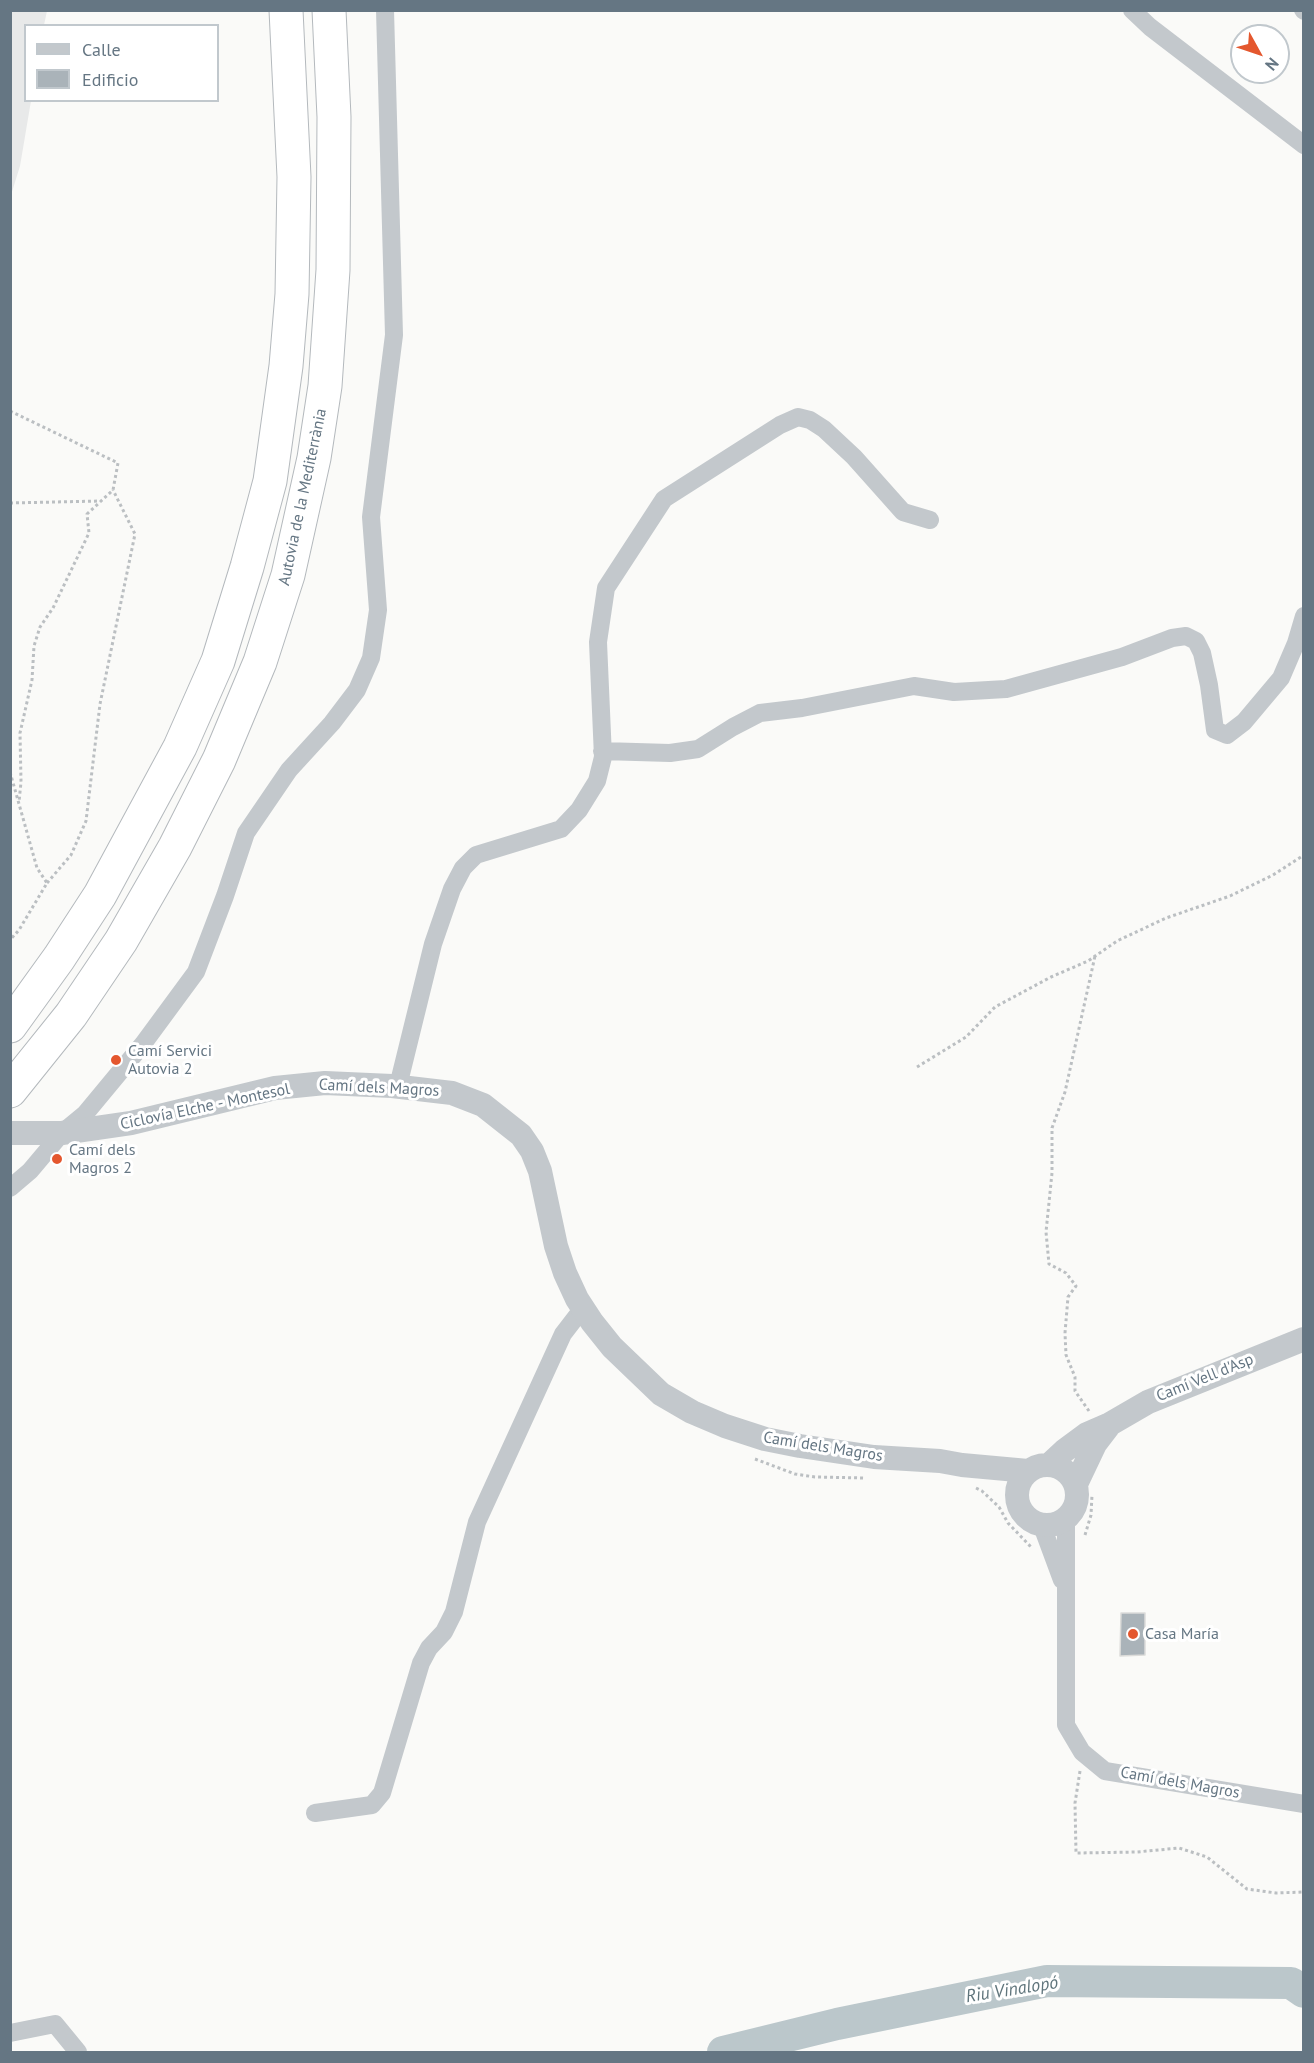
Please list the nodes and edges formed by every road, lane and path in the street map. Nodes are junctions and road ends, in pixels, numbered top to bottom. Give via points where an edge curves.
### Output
1 (285, 10) edge
2 (329, 10) edge
3 (385, 10) edge
4 (1132, 10) edge
5 (1304, 145) edge
6 (10, 411) edge
7 (113, 490) junction
8 (102, 501) junction
9 (10, 502) edge
10 (930, 520) dead end
11 (1304, 616) edge
12 (602, 751) junction
13 (10, 772) edge
14 (19, 802) junction
15 (1304, 855) edge
16 (47, 883) junction
17 (10, 940) edge
18 (1095, 956) junction
19 (10, 1026) edge
20 (917, 1067) dead end
21 (398, 1086) junction
22 (10, 1091) edge
23 (10, 1133) edge
24 (62, 1133) junction
25 (10, 1188) edge
26 (583, 1308) junction
27 (1304, 1339) edge
28 (1105, 1426) junction
29 (747, 1456) dead end
30 (962, 1465) junction
31 (1039, 1468) junction
32 (868, 1478) dead end
33 (1084, 1486) junction
34 (974, 1488) dead end
35 (1017, 1500) junction
36 (1066, 1519) junction
37 (1042, 1526) junction
38 (1060, 1556) junction
39 (1082, 1752) junction
40 (1304, 1804) edge
41 (315, 1813) dead end
42 (1304, 1892) edge
43 (10, 2033) edge
44 (78, 2052) edge

1 - 19 highway via 294,177 292,294 270,481 247,567 218,661 174,757 100,895
2 - 22 highway, Autovia de la Mediterrània via 334,117 333,270 325,386 314,458 288,575 260,662 219,760 175,847 78,1006
3 - 24 street via 394,335 371,517 378,610 371,658 357,690 289,770 246,833 196,972 116,1078 85,1114
4 - 5 street
6 - 7 path via 118,463
7 - 8 path
7 - 16 path via 135,534 100,704 86,821 71,855
8 - 9 path
8 - 14 path via 87,514 89,533 34,646 32,680 20,733
10 - 12 street via 903,512 824,429 798,417 664,499 606,588 598,642
11 - 12 street via 1281,678 1244,722 1227,735 1215,730 1202,653 1196,641 1186,636 1006,689 954,692 914,686 760,713 698,749 670,753
12 - 21 street via 597,781 561,829 476,855 463,868 433,944
13 - 14 path
14 - 16 path via 37,868
15 - 18 path via 1230,896 1166,918
16 - 17 path
18 - 20 path via 995,1007 966,1037
18 - 28 path via 1065,1092 1052,1128 1046,1232 1049,1264 1066,1273 1076,1286 1068,1297 1065,1333 1075,1391
21 - 24 street, Camí dels Magros via 325,1083 275,1088 131,1123
21 - 26 street, Camí dels Magros via 452,1093 483,1105 521,1135 540,1171 556,1246
23 - 24 street, Camí dels Magros
24 - 25 street
26 - 30 street, Camí dels Magros via 612,1347 662,1394 725,1426 765,1439 836,1452
26 - 41 street via 563,1334 477,1522 454,1612 422,1663 382,1793 372,1805
27 - 28 street, Camí Vell d'Asp via 1148,1402
28 - 31 street, Camí Vell d'Asp
28 - 33 street, Camí Vell d'Asp via 1095,1444
29 - 32 path via 795,1474
30 - 31 street, Camí dels Magros
30 - 35 street, Camí dels Magros via 992,1480
31 - 33 street via 1060,1467
31 - 35 street via 1019,1483
33 - 36 street
33 - 38 path via 1091,1515 1084,1540 1076,1552
34 - 38 path via 999,1507 1022,1540 1038,1553 1045,1557
35 - 37 street via 1027,1519
36 - 37 street
36 - 38 street, Camí dels Magros
37 - 38 street, Camí dels Magros
38 - 39 street, Camí dels Magros via 1066,1592 1066,1725
39 - 40 street, Camí dels Magros via 1105,1771
39 - 42 path via 1075,1803 1076,1853 1179,1848 1207,1857 1247,1889
43 - 44 street via 55,2024

